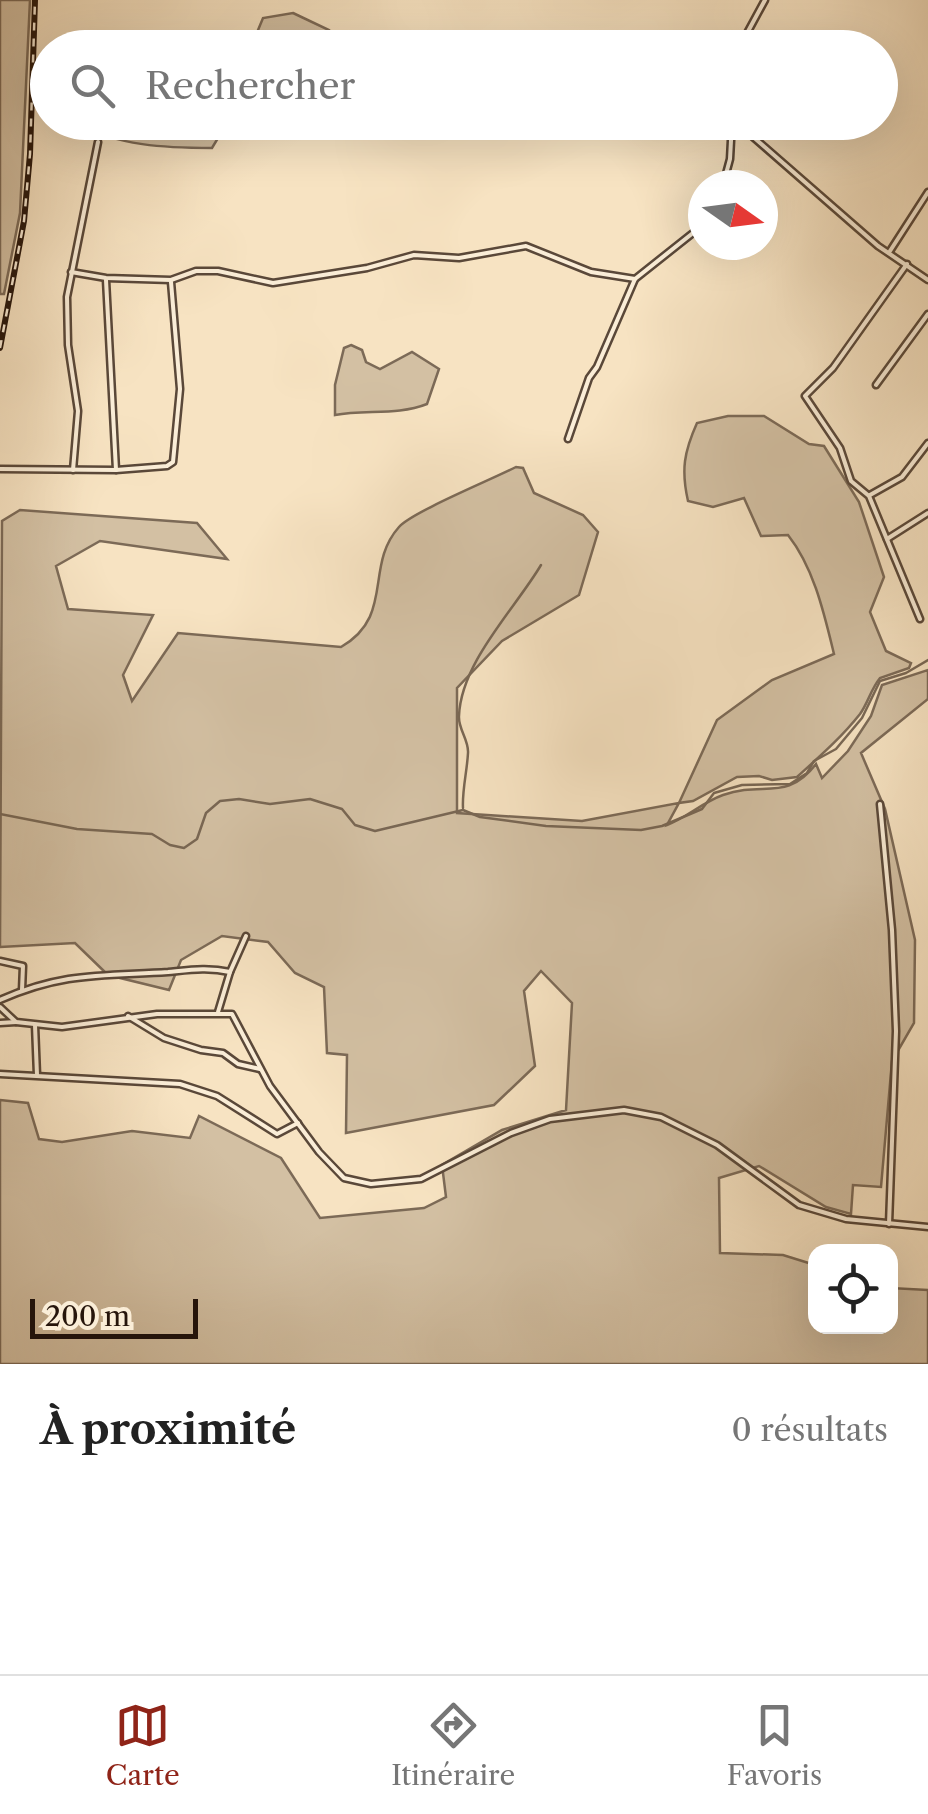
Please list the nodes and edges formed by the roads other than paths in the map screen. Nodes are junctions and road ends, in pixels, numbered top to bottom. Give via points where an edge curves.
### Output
1 (765, 0) edge
2 (748, 30) edge
3 (732, 140) edge
4 (755, 140) edge
5 (98, 142) dead end
6 (728, 170) edge
7 (928, 192) edge
8 (688, 237) edge
9 (890, 252) junction
10 (907, 264) junction
11 (72, 272) junction
12 (106, 278) junction
13 (635, 279) junction
14 (171, 280) junction
15 (928, 280) edge
16 (928, 314) edge
17 (876, 385) dead end
18 (568, 440) dead end
19 (928, 443) edge
20 (0, 469) edge
21 (73, 470) junction
22 (116, 470) junction
23 (869, 496) junction
24 (928, 513) edge
25 (887, 538) junction
26 (920, 618) dead end
27 (880, 804) dead end
28 (246, 936) dead end
29 (0, 961) edge
30 (230, 972) junction
31 (22, 990) junction
32 (0, 1000) edge
33 (0, 1007) edge
34 (218, 1012) junction
35 (128, 1016) junction
36 (16, 1022) junction
37 (0, 1023) edge
38 (35, 1024) junction
39 (260, 1069) junction
40 (0, 1074) edge
41 (36, 1076) junction
42 (298, 1123) junction
43 (928, 1218) edge
44 (889, 1224) junction
45 (925, 1226) edge

1 - 2 street
3 - 6 street
4 - 9 street
5 - 11 street
7 - 9 street
8 - 13 street
9 - 10 street
10 - 15 street
10 - 23 street via 833,368 804,396 840,448 851,481
11 - 12 street
11 - 21 street via 66,324 78,411
12 - 14 street
12 - 22 street
13 - 14 street via 591,272 526,246 460,258 414,256 273,282 218,272
13 - 18 street
14 - 22 street via 180,390 174,459 167,466
16 - 17 street
19 - 23 street via 902,476
20 - 21 street
21 - 22 street
23 - 25 street
24 - 25 street
25 - 26 street
27 - 44 street via 896,1031
28 - 30 street
29 - 31 street via 23,966
30 - 31 street via 122,972
30 - 34 street
31 - 32 street
33 - 36 street
34 - 35 street
34 - 39 street via 232,1014
35 - 38 street
35 - 39 street via 164,1038
36 - 37 street
36 - 38 street
38 - 41 street
39 - 42 street
40 - 41 street
41 - 42 street via 180,1084 210,1092 277,1134
42 - 44 street via 344,1178 371,1184 421,1179 550,1119 624,1110 661,1117 717,1145 799,1205
43 - 45 street
44 - 45 street

